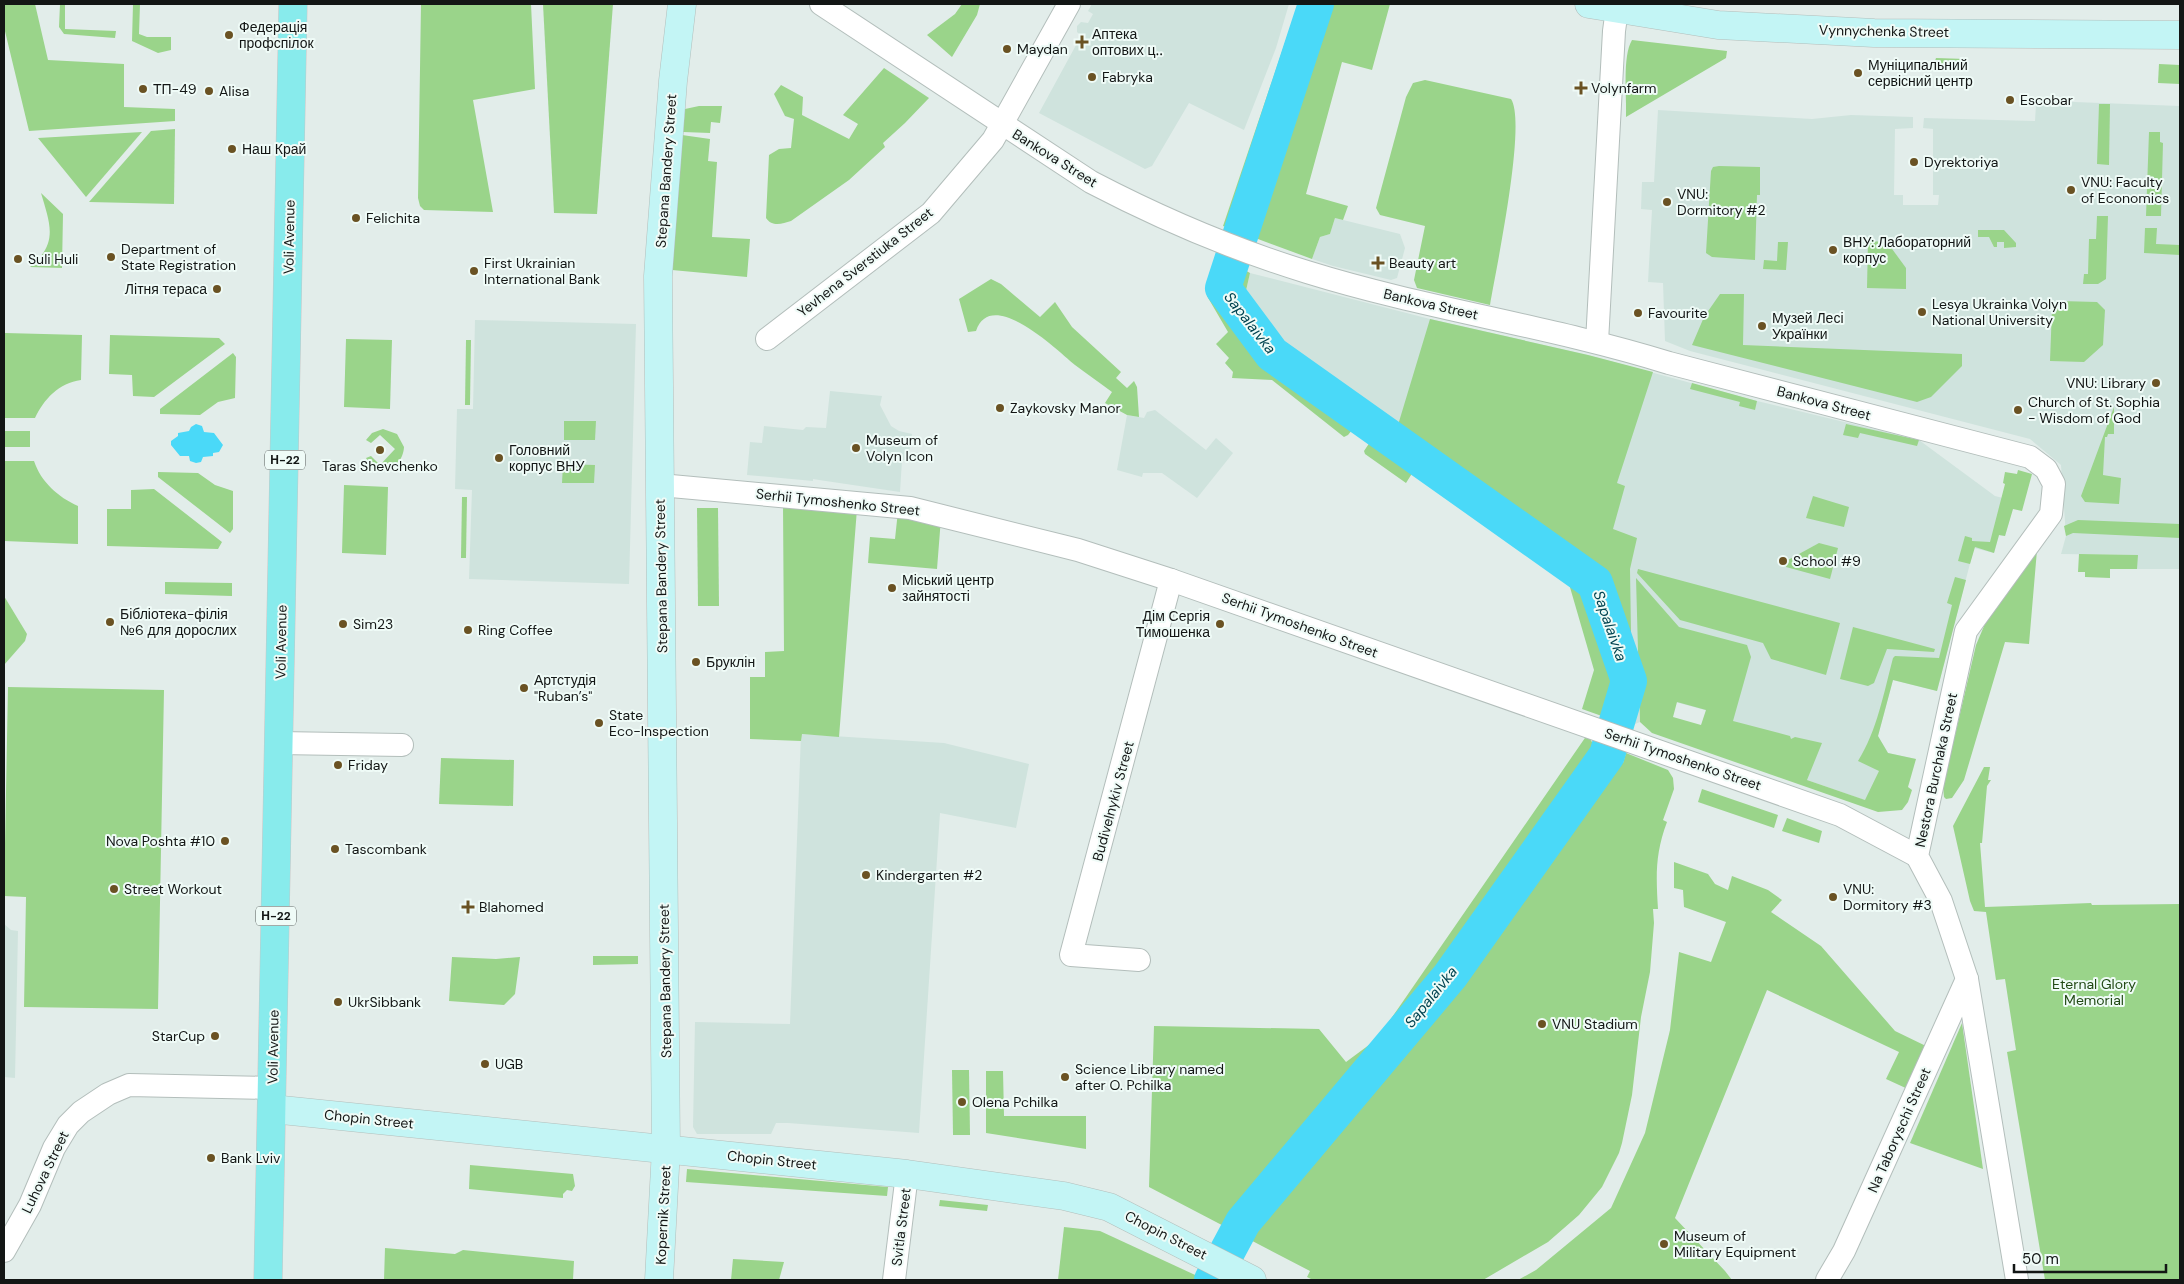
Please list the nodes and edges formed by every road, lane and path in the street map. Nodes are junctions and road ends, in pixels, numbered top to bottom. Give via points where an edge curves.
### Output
1 (294, 4) edge
2 (682, 4) edge
3 (821, 4) edge
4 (1069, 4) edge
5 (1589, 4) edge
6 (1617, 9) junction
7 (2180, 36) edge
8 (1002, 125) junction
9 (766, 339) dead end
10 (1597, 342) junction
11 (660, 485) junction
12 (2050, 514) joint
13 (1171, 580) junction
14 (279, 743) junction
15 (402, 745) dead end
16 (1917, 856) junction
17 (1139, 960) dead end
18 (1967, 979) junction
19 (272, 1098) junction
20 (666, 1149) junction
21 (907, 1174) junction
22 (4, 1251) edge
23 (268, 1280) edge
24 (659, 1280) edge
25 (894, 1280) edge
26 (1252, 1280) edge
27 (1827, 1280) edge
28 (2016, 1280) edge

1 - 14 main road, Voli Avenue / Н-22
2 - 11 street, Stepana Bandery Street via 658,276
3 - 8 street, Bankova Street
4 - 8 street, Yevhena Sverstiuka Street
5 - 6 street, Vynnychenka Street
6 - 7 street, Vynnychenka Street via 1718,25 1854,32
6 - 10 street
8 - 9 street, Yevhena Sverstiuka Street via 930,214
8 - 10 street, Bankova Street via 1098,186 1234,246 1307,272 1400,297
10 - 12 street, Bankova Street via 2030,456 2046,469 2054,484
11 - 13 street, Serhii Tymoshenko Street via 910,508 1078,550
11 - 20 street, Stepana Bandery Street
12 - 16 street, Nestora Burchaka Street via 1966,631
13 - 16 street, Serhii Tymoshenko Street via 1840,815
13 - 17 street, Budivelnykiv Street via 1071,955
14 - 15 street
14 - 19 main road, Voli Avenue / Н-22
16 - 18 street, Nestora Burchaka Street via 1941,900
18 - 27 street, Na Taboryschi Street via 1844,1251
18 - 28 street, Nestora Burchaka Street
19 - 20 street, Chopin Street
19 - 22 street, Luhova Street via 130,1085 108,1094 81,1112 61,1136 30,1206
19 - 23 main road, Voli Avenue / Н-22
20 - 21 street, Chopin Street
20 - 24 street, Kopernik Street
21 - 25 street, Svitla Street
21 - 26 street, Chopin Street via 1064,1196 1109,1206

